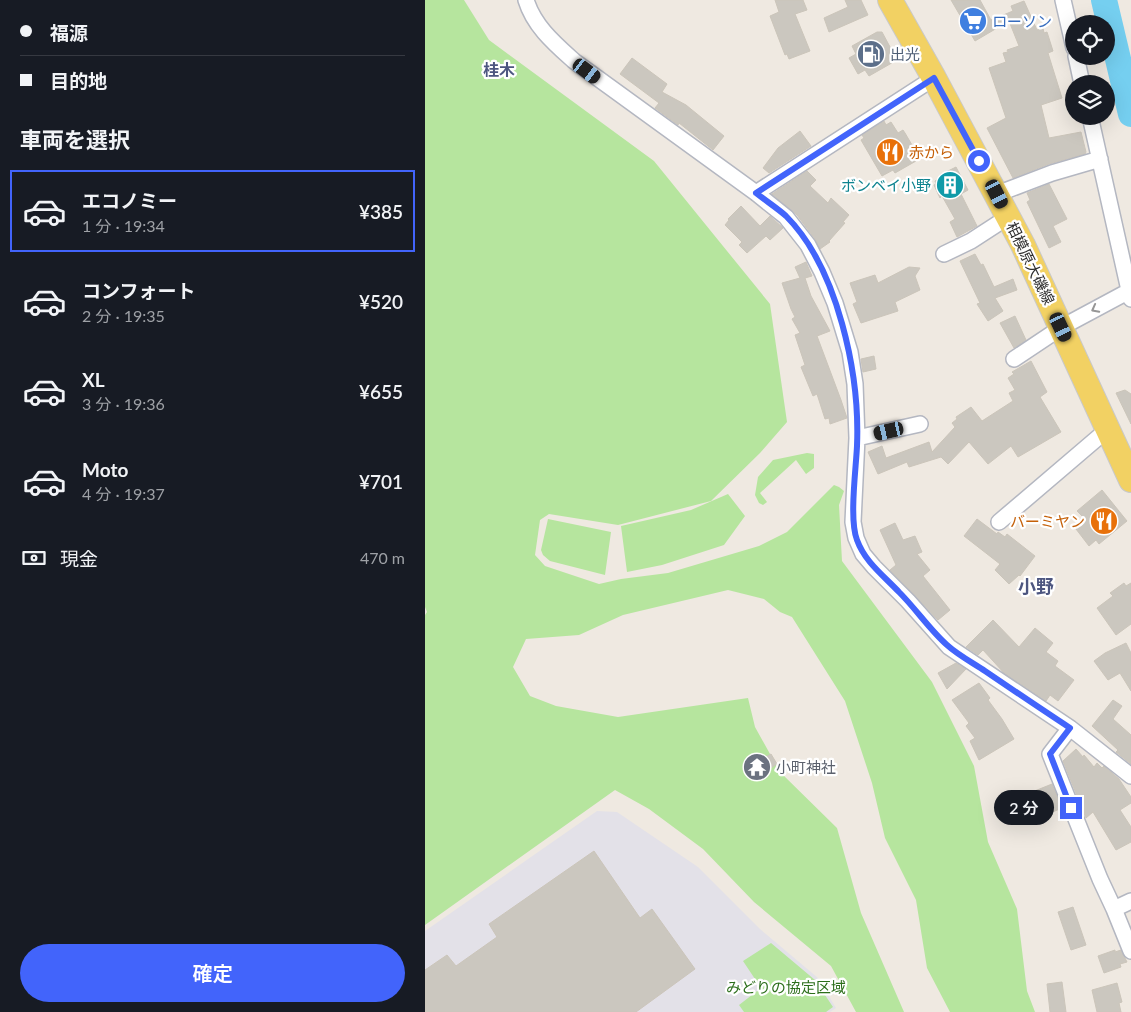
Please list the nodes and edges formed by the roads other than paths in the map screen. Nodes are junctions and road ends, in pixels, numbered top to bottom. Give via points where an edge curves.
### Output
1 (526, 0) edge
2 (889, 0) edge
3 (1063, 0) edge
4 (1066, 15) edge
5 (934, 78) junction
6 (1092, 125) edge
7 (1100, 159) junction
8 (756, 193) junction
9 (997, 194) junction
10 (1008, 217) junction
11 (944, 254) dead end
12 (1130, 295) edge
13 (1061, 327) junction
14 (1014, 359) dead end
15 (919, 424) dead end
16 (1108, 429) junction
17 (857, 438) junction
18 (1131, 480) edge
19 (999, 522) dead end
20 (1070, 728) junction
21 (1131, 776) edge
22 (1131, 901) edge
23 (1114, 909) junction
24 (1131, 952) edge

1 - 8 street via 530,14 547,36 574,61
2 - 5 main road, 相模原大磯線
3 - 4 street
5 - 8 street
5 - 9 main road, 相模原大磯線
6 - 7 street
7 - 9 street
7 - 12 street
8 - 17 street via 786,217 808,245 835,303 850,352
9 - 10 main road, 相模原大磯線
10 - 11 street
10 - 13 main road, 相模原大磯線
12 -> 13 street
13 - 14 street
13 - 16 main road, 相模原大磯線
15 - 17 street
16 - 18 main road, 相模原大磯線
16 - 19 street
17 - 20 street via 853,522 863,554 949,647
20 - 21 street
20 - 23 street via 1050,754
22 - 23 street
23 - 24 street

